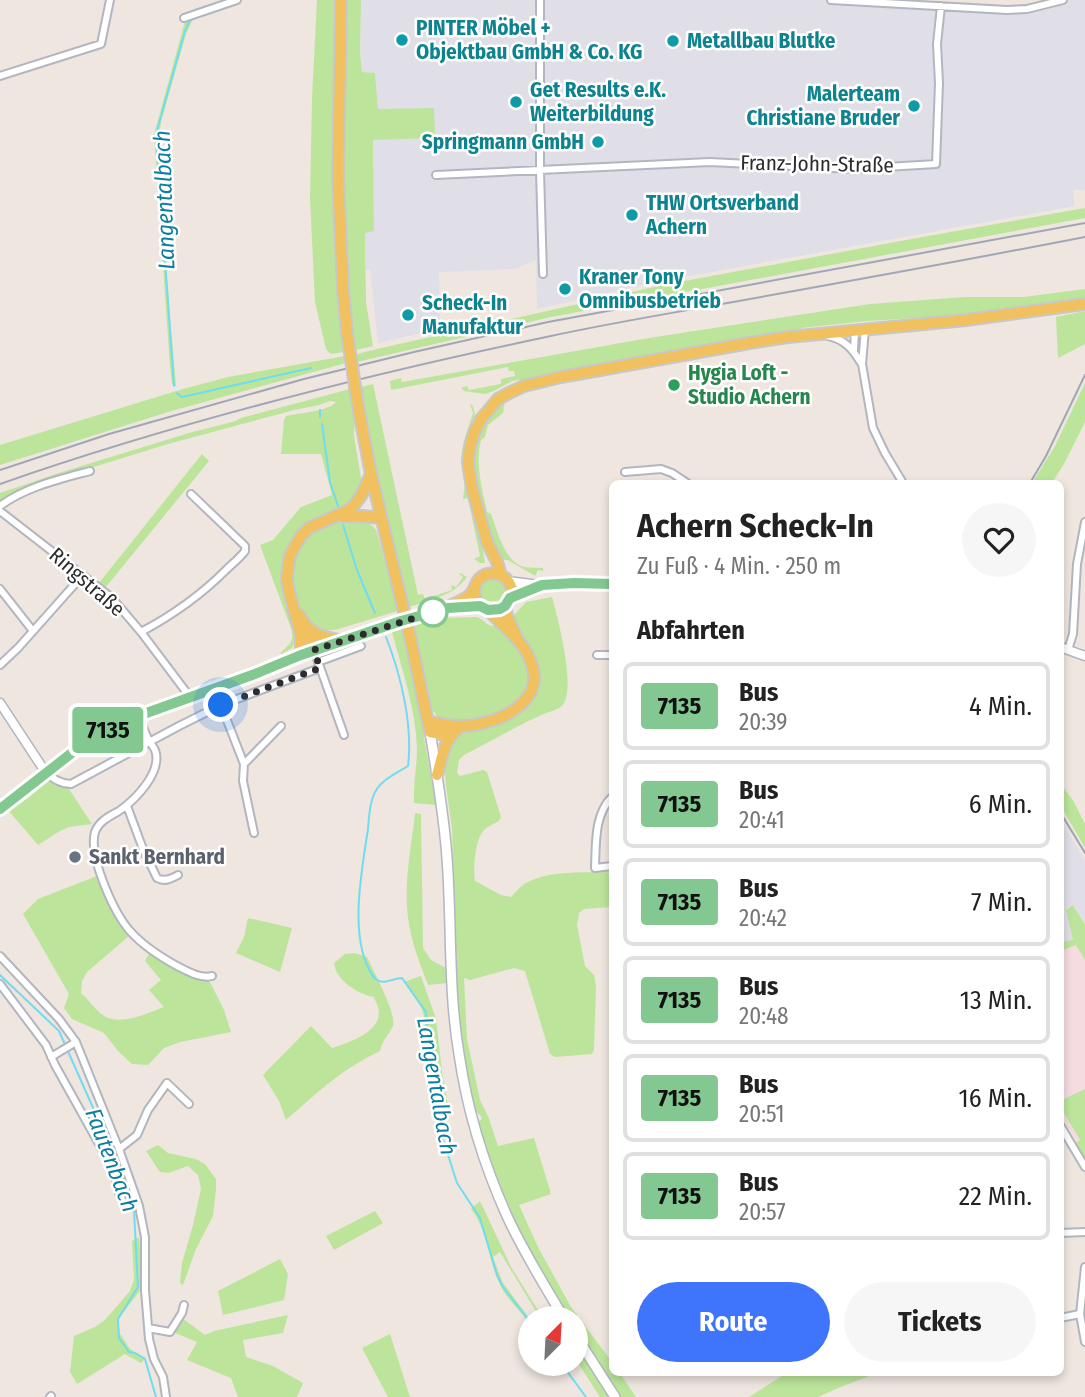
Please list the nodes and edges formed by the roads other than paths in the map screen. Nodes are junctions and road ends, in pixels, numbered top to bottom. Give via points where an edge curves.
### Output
1 (110, 0) edge
2 (237, 0) edge
3 (341, 0) edge
4 (540, 0) edge
5 (831, 0) edge
6 (1063, 0) edge
7 (941, 6) junction
8 (184, 18) dead end
9 (0, 76) edge
10 (540, 172) junction
11 (436, 175) dead end
12 (543, 274) dead end
13 (1085, 304) edge
14 (860, 330) junction
15 (818, 334) junction
16 (854, 350) junction
17 (862, 364) junction
18 (90, 471) dead end
19 (625, 472) dead end
20 (371, 474) junction
21 (682, 480) edge
22 (901, 480) edge
23 (191, 494) dead end
24 (0, 508) edge
25 (351, 509) junction
26 (380, 513) junction
27 (336, 516) junction
28 (1085, 522) edge
29 (487, 542) junction
30 (1081, 567) edge
31 (83, 575) junction
32 (485, 575) junction
33 (504, 578) junction
34 (609, 584) edge
35 (542, 585) junction
36 (0, 589) edge
37 (474, 590) junction
38 (508, 602) junction
39 (294, 607) junction
40 (448, 608) junction
41 (484, 608) junction
42 (307, 627) junction
43 (33, 631) junction
44 (141, 632) junction
45 (517, 639) junction
46 (345, 641) junction
47 (361, 646) dead end
48 (1064, 648) edge
49 (314, 650) junction
50 (301, 655) junction
51 (597, 655) dead end
52 (609, 655) edge
53 (1085, 656) edge
54 (0, 665) edge
55 (319, 665) junction
56 (190, 697) junction
57 (0, 703) edge
58 (221, 705) junction
59 (138, 716) junction
60 (281, 726) dead end
61 (429, 727) junction
62 (458, 730) junction
63 (344, 735) dead end
64 (150, 742) junction
65 (244, 765) junction
66 (46, 773) junction
67 (437, 775) junction
68 (609, 801) edge
69 (127, 806) junction
70 (0, 809) edge
71 (254, 833) dead end
72 (609, 867) edge
73 (178, 875) dead end
74 (0, 956) edge
75 (212, 976) dead end
76 (0, 984) edge
77 (76, 1042) junction
78 (51, 1056) junction
79 (189, 1104) dead end
80 (1064, 1132) edge
81 (119, 1149) junction
82 (1085, 1167) edge
83 (139, 1206) junction
84 (1085, 1232) edge
85 (1064, 1233) edge
86 (1085, 1267) edge
87 (184, 1305) dead end
88 (557, 1306) edge
89 (1080, 1314) junction
90 (1064, 1317) edge
91 (148, 1328) junction
92 (1085, 1342) edge
93 (588, 1355) edge
94 (166, 1397) edge
95 (615, 1397) edge

1 - 9 street via 102,44
2 - 8 street
3 - 20 main road, bridge via 338,178 347,333
4 - 10 street
5 - 7 street
6 - 7 street via 1007,10
7 - 10 street, Franz-John-Straße via 936,164 869,169 710,162
10 - 11 street, Franz-John-Straße
10 - 12 street
13 - 14 main road
14 - 15 main road
14 - 16 street
14 - 17 street
15 - 16 street via 838,338
15 - 29 main road via 561,377 524,386 498,399 474,433 468,463
16 - 17 street
17 - 22 street via 873,428
18 - 24 street, Ringstraße via 18,494
19 - 21 street via 661,469
20 - 25 main road
20 - 26 main road
23 - 44 street via 245,551 196,597
24 - 31 street, Ringstraße
25 - 26 main road via 361,506
25 - 27 main road
26 - 27 main road
26 - 61 main road, bridge
27 - 39 main road via 309,528 290,555 287,576
28 - 30 street
29 - 32 main road
29 - 33 main road
30 - 48 street via 1073,634
31 - 43 street
31 - 44 street, Ringstraße via 112,598
32 - 33 main road via 496,573
32 - 37 main road
33 - 35 street
33 - 38 main road via 510,586
34 - 35 street
35 - 38 street
36 - 43 street
37 - 40 main road
37 - 41 main road
38 - 41 main road via 494,611
38 - 45 main road via 506,616
39 - 42 main road
39 - 50 main road
40 - 41 main road
40 - 46 main road
41 - 45 main road
42 - 46 main road via 318,635
42 - 49 main road
43 - 54 street
44 - 56 street, Ringstraße
45 - 62 main road via 533,670 526,701 509,715
46 - 49 main road
47 - 55 street
48 - 53 street
49 - 50 main road
49 - 55 street
50 - 56 main road
51 - 52 street
55 - 58 street
55 - 63 street
56 - 59 main road
57 - 66 street
58 - 64 street
58 - 65 street
59 - 64 street
59 - 66 main road via 82,745
60 - 65 street
61 - 62 main road
61 - 67 main road
62 - 67 main road via 445,745
64 - 66 street via 71,784
64 - 69 street via 156,751 155,766 147,784
65 - 71 street
66 - 70 main road
67 - 88 main road via 447,857 454,1011 469,1103 507,1217
68 - 72 street via 596,834 596,869
69 - 73 street via 157,877 169,880
69 - 75 street via 102,822 95,834 107,892 128,929 148,949 182,969
74 - 77 street
76 - 78 street
77 - 78 street
77 - 81 street
78 - 83 street via 113,1169 126,1208
79 - 81 street via 167,1083 136,1135
80 - 82 street
81 - 83 street
83 - 91 street via 145,1237
84 - 85 street
86 - 89 street
87 - 91 street via 170,1332
89 - 90 street
89 - 92 street
91 - 94 street
93 - 95 main road

